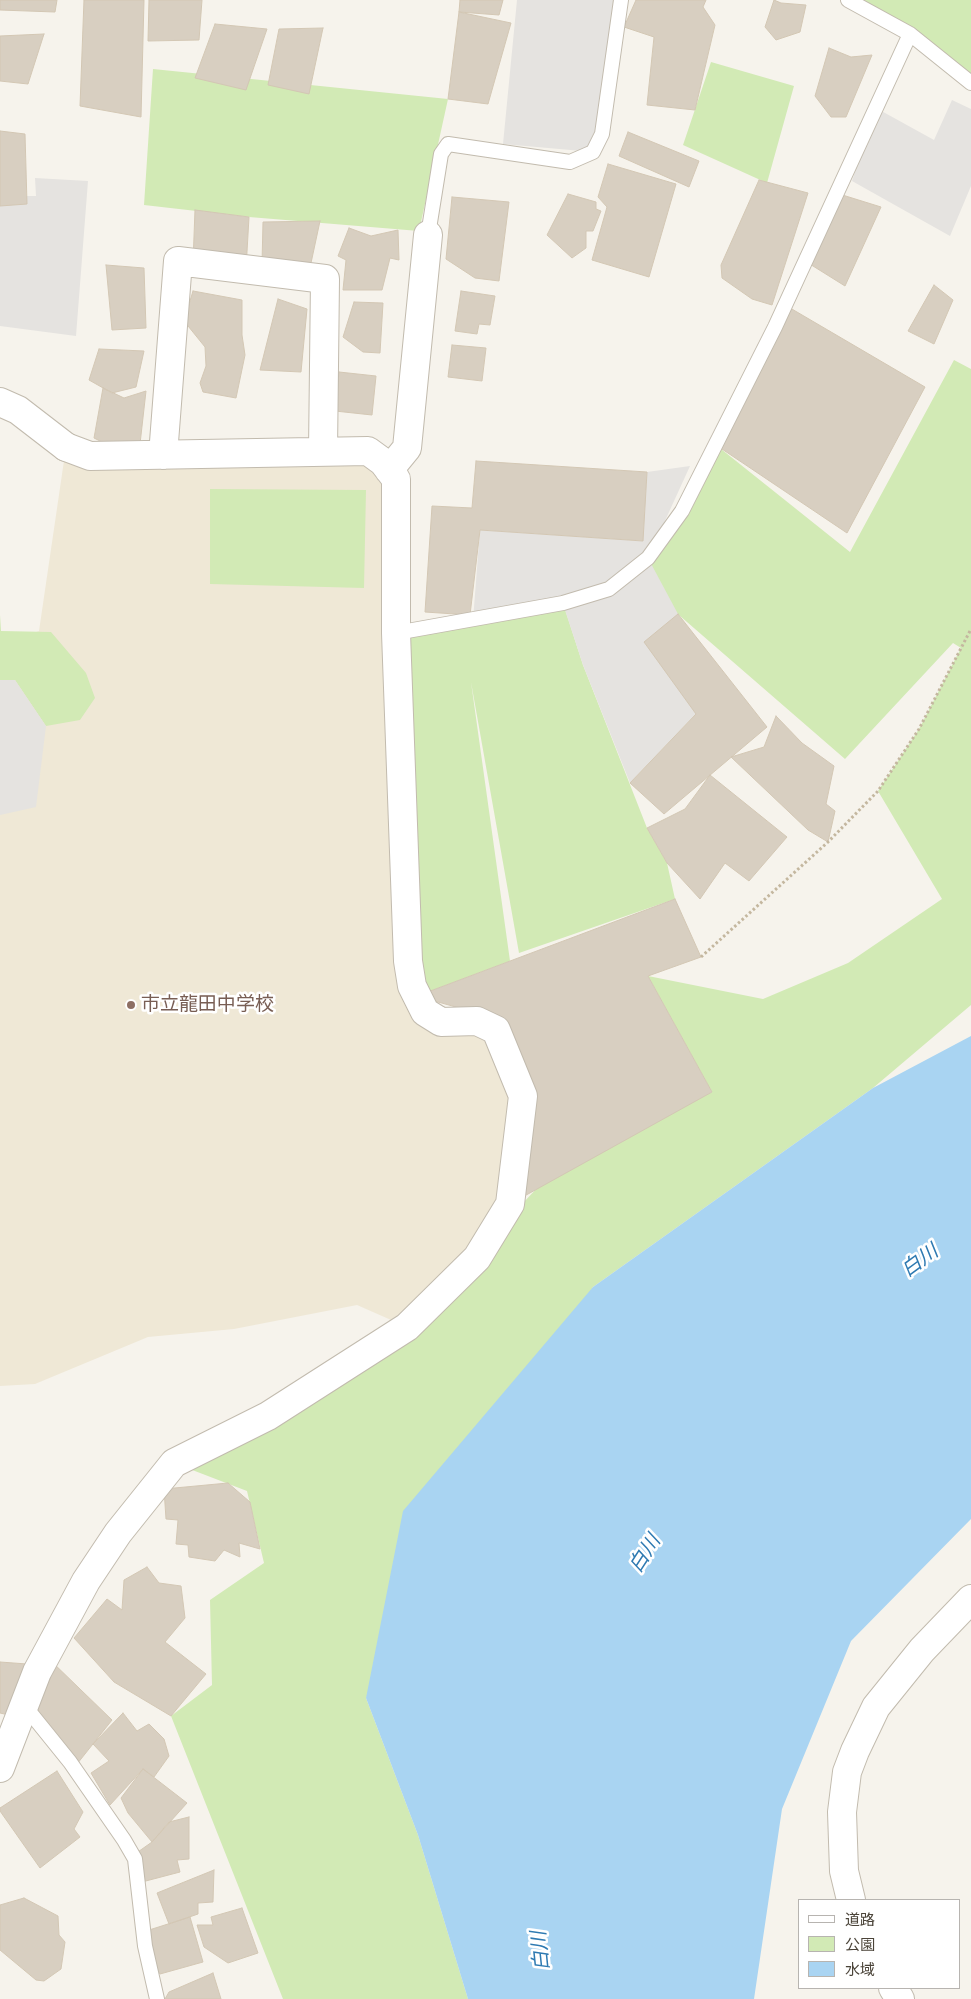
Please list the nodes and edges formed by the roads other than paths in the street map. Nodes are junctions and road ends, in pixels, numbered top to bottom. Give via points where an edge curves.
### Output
1 (621, 0) edge
2 (848, 0) edge
3 (910, 34) junction
4 (971, 83) edge
5 (428, 235) joint
6 (0, 402) edge
7 (323, 452) junction
8 (163, 455) junction
9 (389, 470) junction
10 (396, 633) junction
11 (971, 1599) edge
12 (24, 1705) junction
13 (0, 1768) edge
14 (851, 1899) edge
15 (157, 1999) edge

1 - 5 lane via 602,134 593,152 570,162 448,144 441,154
2 - 3 lane
3 - 4 lane
3 - 10 lane via 775,327 682,511 648,558 608,589 563,604
5 - 9 street via 407,448
6 - 8 street via 18,410 66,447 90,456
7 - 8 street
7 - 8 street via 325,279 178,261
7 - 9 street via 368,451
9 - 10 street via 396,479
10 - 12 street via 408,961 412,986 425,1012 441,1022 477,1021 496,1030 502,1043 522,1096 510,1204 477,1258 407,1328 268,1416 174,1463 140,1503 86,1581 37,1672
11 - 14 street via 922,1650 881,1700 854,1751 847,1772 842,1812 844,1871
12 - 13 street
12 - 15 lane via 70,1762 135,1860 145,1946

